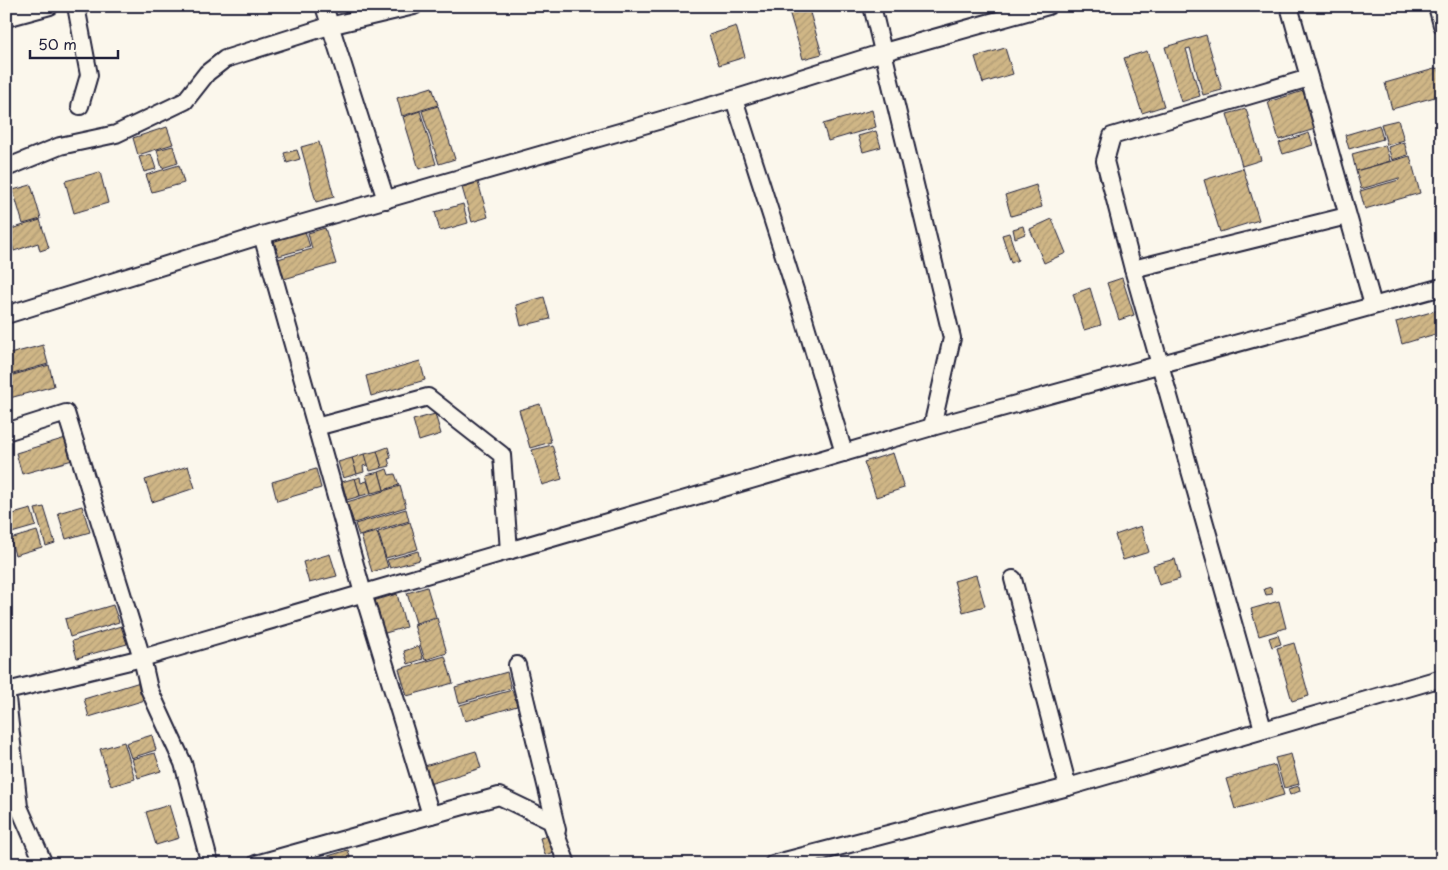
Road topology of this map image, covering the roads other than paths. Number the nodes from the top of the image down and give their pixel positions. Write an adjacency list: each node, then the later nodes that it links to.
1 (50, 6): 9 (street)
2 (76, 6): 15 (street)
3 (324, 6): 11 (street)
4 (414, 6): 11 (street)
5 (872, 6): 12 (street)
6 (1048, 6): 12 (street)
7 (1289, 6): 13 (street)
8 (1437, 6): 10 (street)
9 (6, 18)
10 (1442, 25)
11 (329, 26): 16 (street); 17 (street)
12 (884, 52): 14 (street); 26 (street)
13 (1309, 78): 18 (street); 20 (street)
14 (734, 99): 17 (street); 28 (street)
15 (80, 106)
16 (6, 168)
17 (386, 200): 19 (street)
18 (1347, 216): 20 (street); 22 (street)
19 (262, 235): 23 (street); 25 (street)
20 (1133, 269): 24 (street)
21 (1442, 287): 22 (street)
22 (1374, 305): 24 (street)
23 (6, 315)
24 (1160, 364): 26 (street); 36 (street)
25 (316, 427): 29 (street); 31 (street)
26 (932, 427): 28 (street)
27 (6, 432): 32 (street)
28 (844, 453): 29 (street)
29 (508, 551): 31 (street)
30 (1013, 579): 37 (street)
31 (363, 593): 32 (street); 38 (street)
32 (142, 658): 35 (street); 41 (street)
33 (516, 665): 39 (street)
34 (1442, 678): 36 (street)
35 (7, 690): 40 (street)
36 (1263, 729): 37 (street)
37 (1068, 787): 43 (street)
38 (430, 815): 39 (street); 42 (street)
39 (564, 856)
40 (44, 864)
41 (210, 864)
42 (256, 864)
43 (773, 864)

